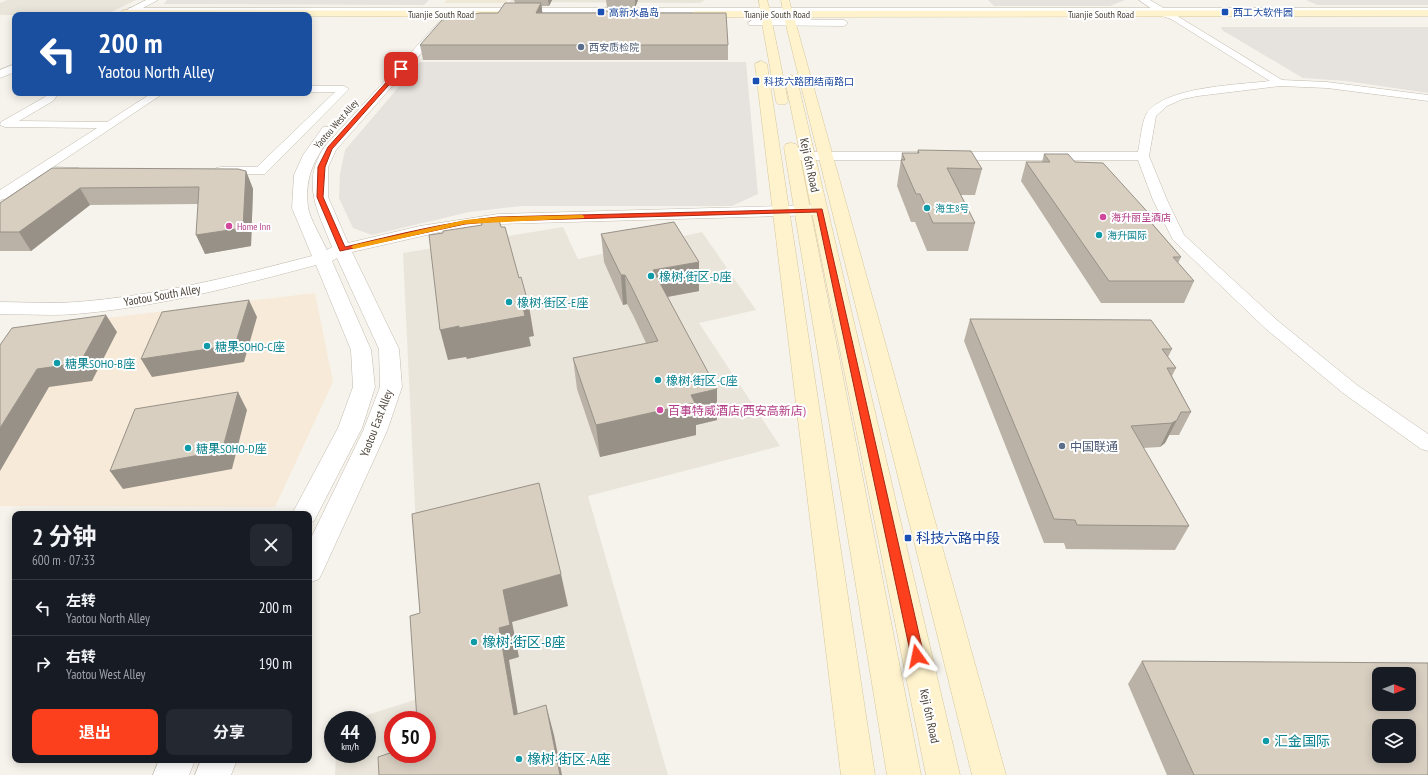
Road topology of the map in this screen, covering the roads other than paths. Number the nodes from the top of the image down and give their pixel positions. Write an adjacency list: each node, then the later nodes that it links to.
1 (153, 0): 4 (street)
2 (1144, 0): 8 (street)
3 (1428, 10): 8 (street, Tuanjie South Road)
4 (129, 12)
5 (312, 13): 6 (street, Tuanjie South Road)
6 (771, 13): 8 (main road, Tuanjie South Road); 8 (street, Tuanjie South Road); 11 (main road, Tuanjie South Road); 15 (street, Tuanjie South Road); 24 (main road, Keji 6th Road); 30 (main road)
7 (312, 15): 11 (main road, Tuanjie South Road)
8 (1170, 15): 9 (main road, Tuanjie South Road); 12 (street, Tuanjie South Road); 16 (street)
9 (1428, 15)
10 (312, 17): 11 (main road, Tuanjie South Road)
11 (441, 17): 13 (street, Tuanjie South Road); 14 (street, Tuanjie South Road); 20 (street, Yaotou West Alley); 31 (street, Yaotou West Alley)
12 (1428, 19)
13 (312, 20)
14 (514, 21)
15 (689, 22)
16 (1280, 83): 21 (street); 25 (street)
17 (312, 89): 28 (street)
18 (51, 96): 23 (street)
19 (154, 96): 23 (street)
20 (360, 96)
21 (1428, 98)
22 (339, 118): 32 (street, Yaotou West Alley)
23 (108, 125): 26 (street)
24 (809, 156): 25 (street); 30 (main road, Keji 6th Road); 44 (main road)
25 (1143, 156): 34 (street)
26 (37, 171): 27 (street); 29 (street)
27 (85, 171)
28 (212, 171)
29 (0, 196)
30 (801, 211): 31 (street, Yaotou South Alley); 41 (main road); 42 (main road, Keji 6th Road); 43 (main road, Keji 6th Road)
31 (342, 250): 32 (street, Yaotou South Alley); 36 (street, Yaotou East Alley)
32 (321, 259): 33 (street, Yaotou South Alley); 35 (street, Yaotou East Alley)
33 (0, 308)
34 (1428, 444)
35 (307, 511)
36 (312, 565)
37 (176, 763): 39 (street)
38 (218, 763): 40 (street)
39 (170, 775)
40 (212, 775)
41 (858, 775)
42 (904, 775)
43 (943, 775)
44 (989, 775)

